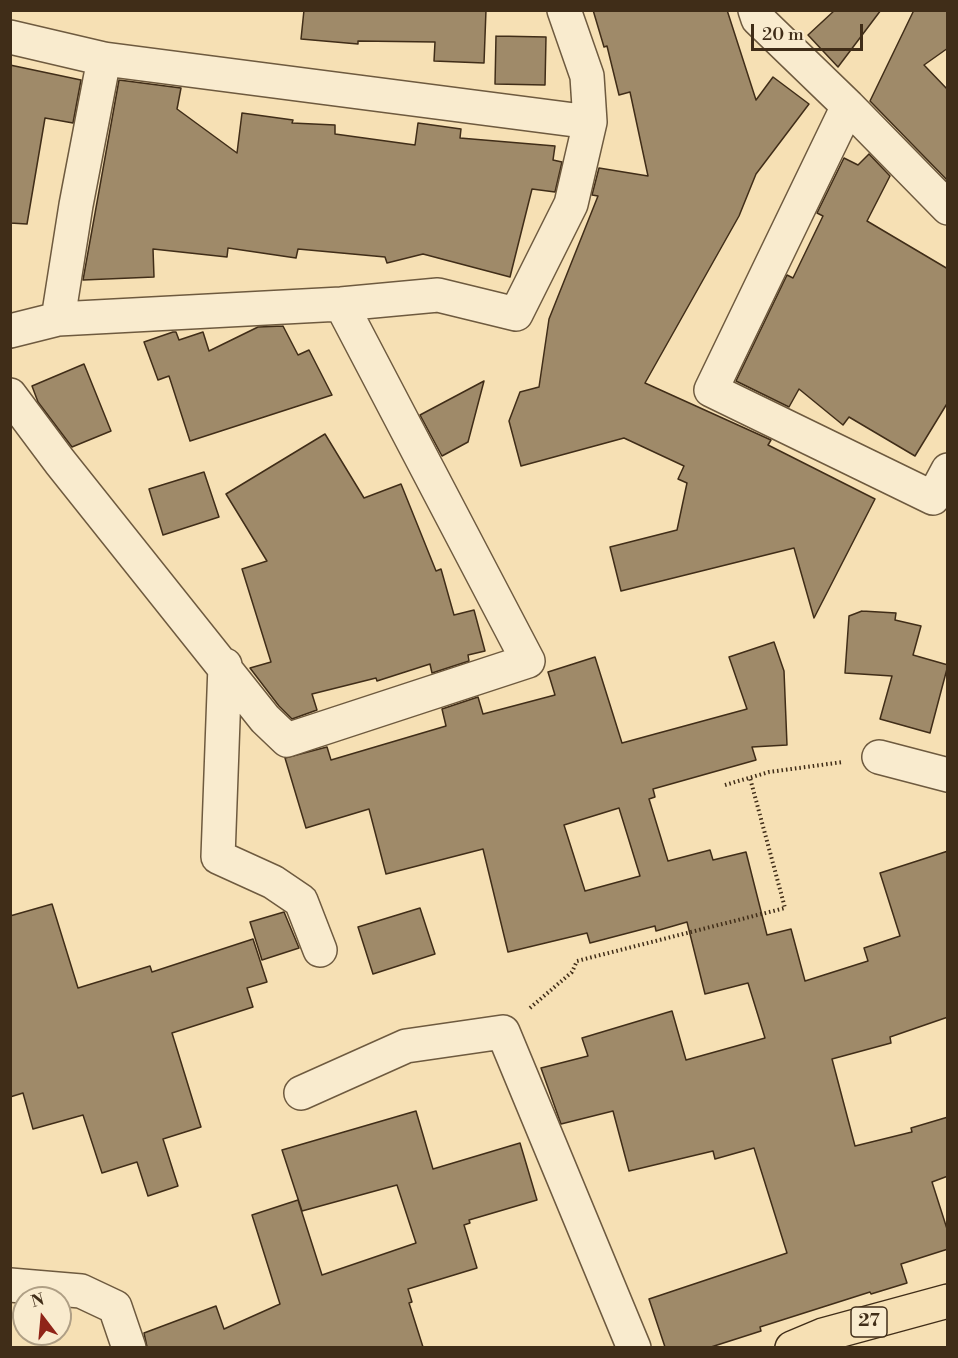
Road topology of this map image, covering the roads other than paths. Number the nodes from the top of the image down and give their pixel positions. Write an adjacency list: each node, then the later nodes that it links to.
1 (564, 10): 6 (street)
2 (755, 10): 5 (street)
3 (10, 37): 4 (street)
4 (104, 59): 6 (street); 9 (street)
5 (848, 106): 7 (street); 12 (street)
6 (590, 122): 8 (street)
7 (948, 208)
8 (341, 304): 9 (street); 13 (street)
9 (58, 319): 10 (street)
10 (10, 331)
11 (10, 395): 13 (street)
12 (948, 470)
13 (225, 665): 16 (street)
14 (879, 757): 15 (street)
15 (948, 775)
16 (320, 950)
17 (301, 1094): 21 (street)
18 (10, 1285): 20 (street)
19 (948, 1301): 22 (main road, 27)
20 (129, 1347)
21 (634, 1347)
22 (792, 1347)

